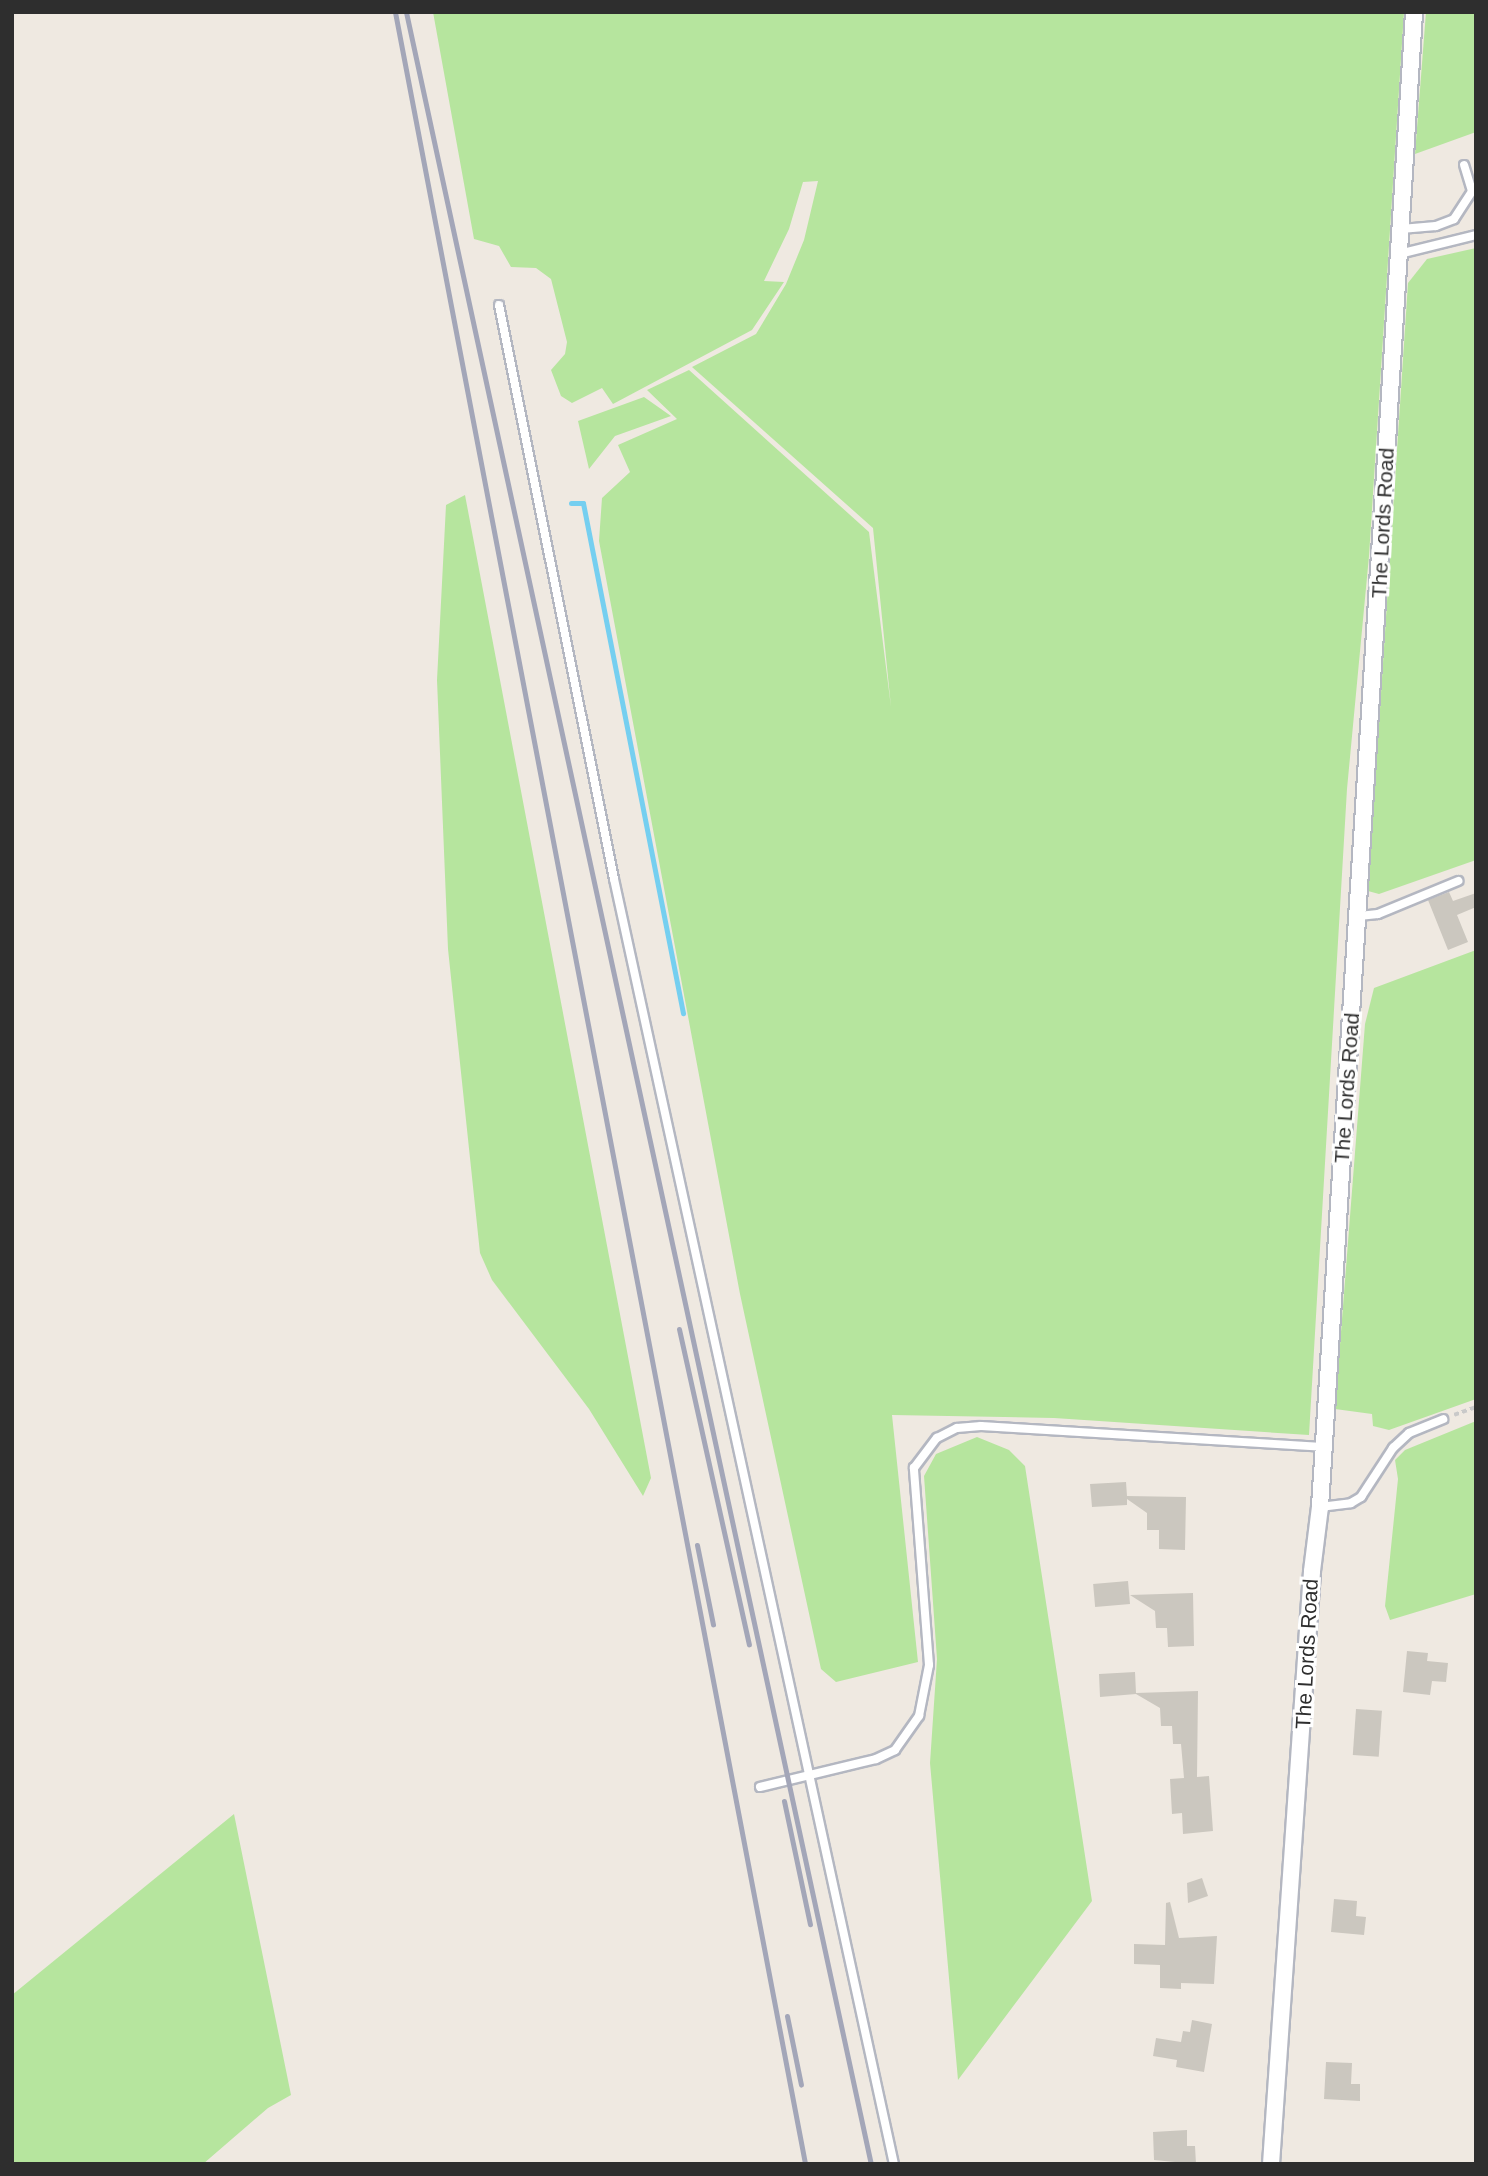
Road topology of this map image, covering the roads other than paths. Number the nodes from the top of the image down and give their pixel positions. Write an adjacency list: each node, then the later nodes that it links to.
1 (1414, 12): 3 (street, The Lords Road)
2 (1465, 165): 3 (lane)
3 (1401, 229): 5 (street, The Lords Road)
4 (1476, 235): 5 (lane)
5 (1399, 254): 8 (street, The Lords Road)
6 (499, 305): 12 (lane)
7 (1458, 881): 8 (lane)
8 (1359, 916): 10 (street, The Lords Road)
9 (1443, 1419): 11 (lane)
10 (1322, 1447): 11 (street, The Lords Road); 12 (lane)
11 (1320, 1507): 15 (street, The Lords Road)
12 (807, 1777): 13 (lane); 14 (lane)
13 (760, 1787)
14 (894, 2164)
15 (1271, 2164)

